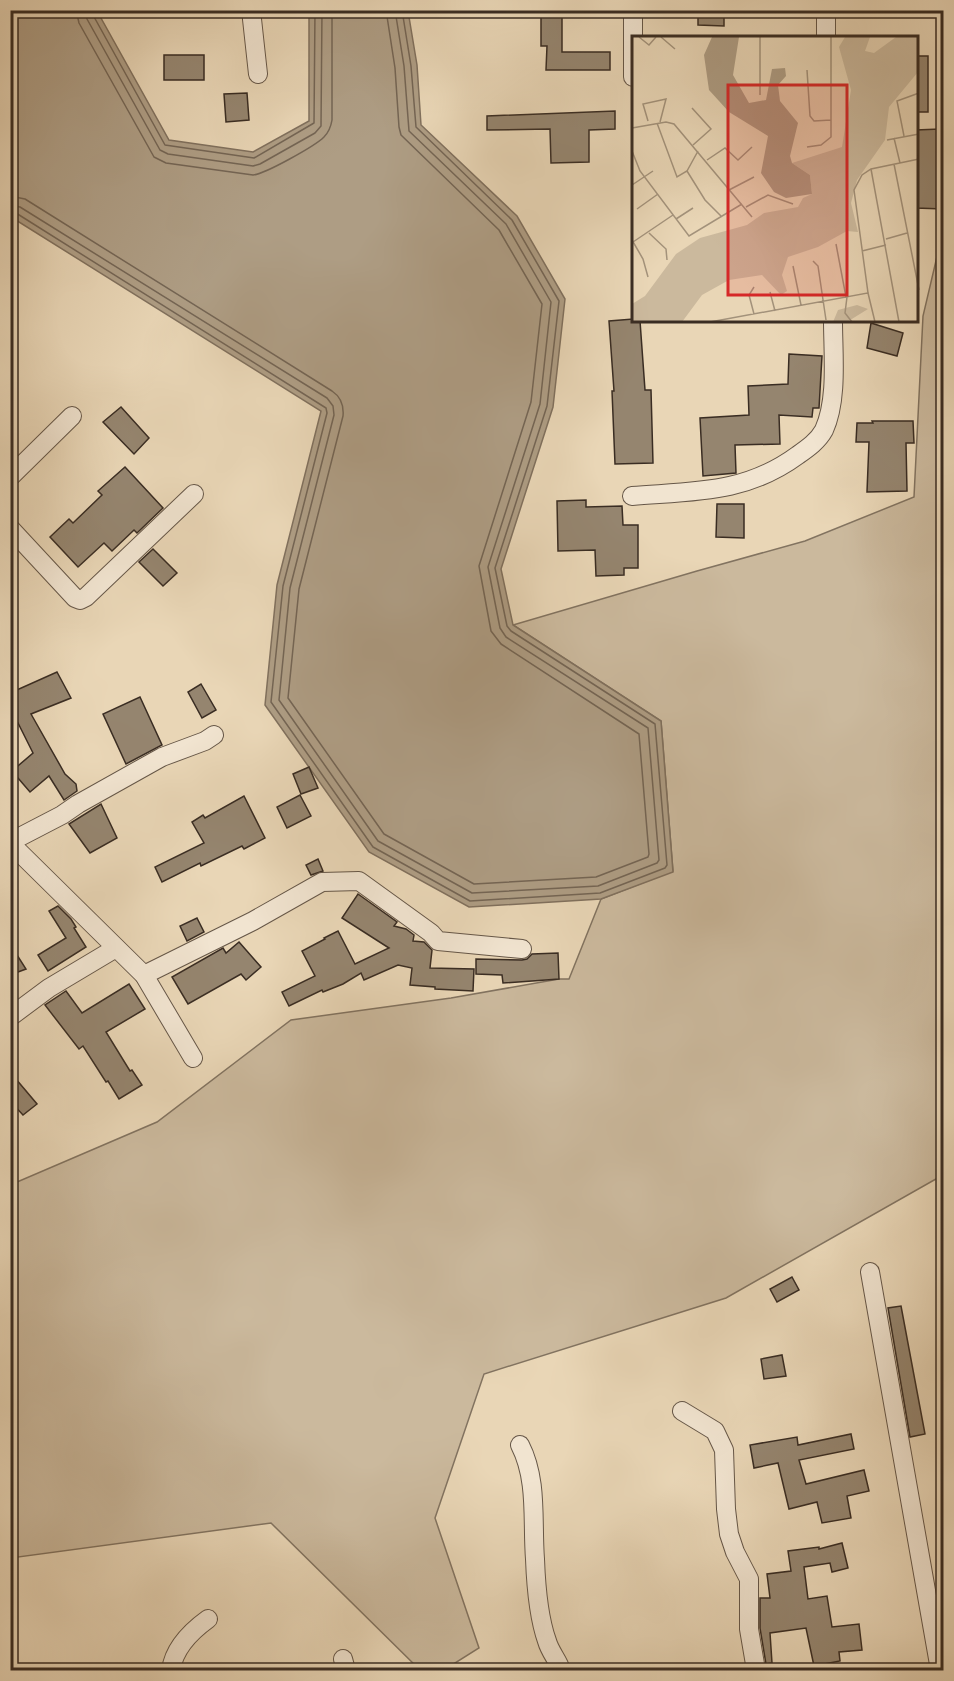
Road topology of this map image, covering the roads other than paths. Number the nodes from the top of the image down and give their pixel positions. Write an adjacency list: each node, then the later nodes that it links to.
1 (251, 10): 6 (street)
2 (633, 10): 4 (street)
3 (826, 10): 5 (street)
4 (633, 36)
5 (826, 36)
6 (258, 74)
7 (832, 322): 11 (street)
8 (72, 416): 9 (street)
9 (10, 477)
10 (194, 494): 12 (street)
11 (632, 496)
12 (10, 528)
13 (214, 735): 14 (street)
14 (10, 843): 15 (street)
15 (116, 948): 17 (street); 18 (street)
16 (522, 949): 17 (street)
17 (144, 975): 19 (street)
18 (10, 1017)
19 (193, 1058)
20 (870, 1272): 27 (street)
21 (682, 1411): 26 (street)
22 (520, 1445): 25 (street)
23 (208, 1619): 24 (street)
24 (171, 1671)
25 (561, 1671)
26 (756, 1671)
27 (940, 1671)

